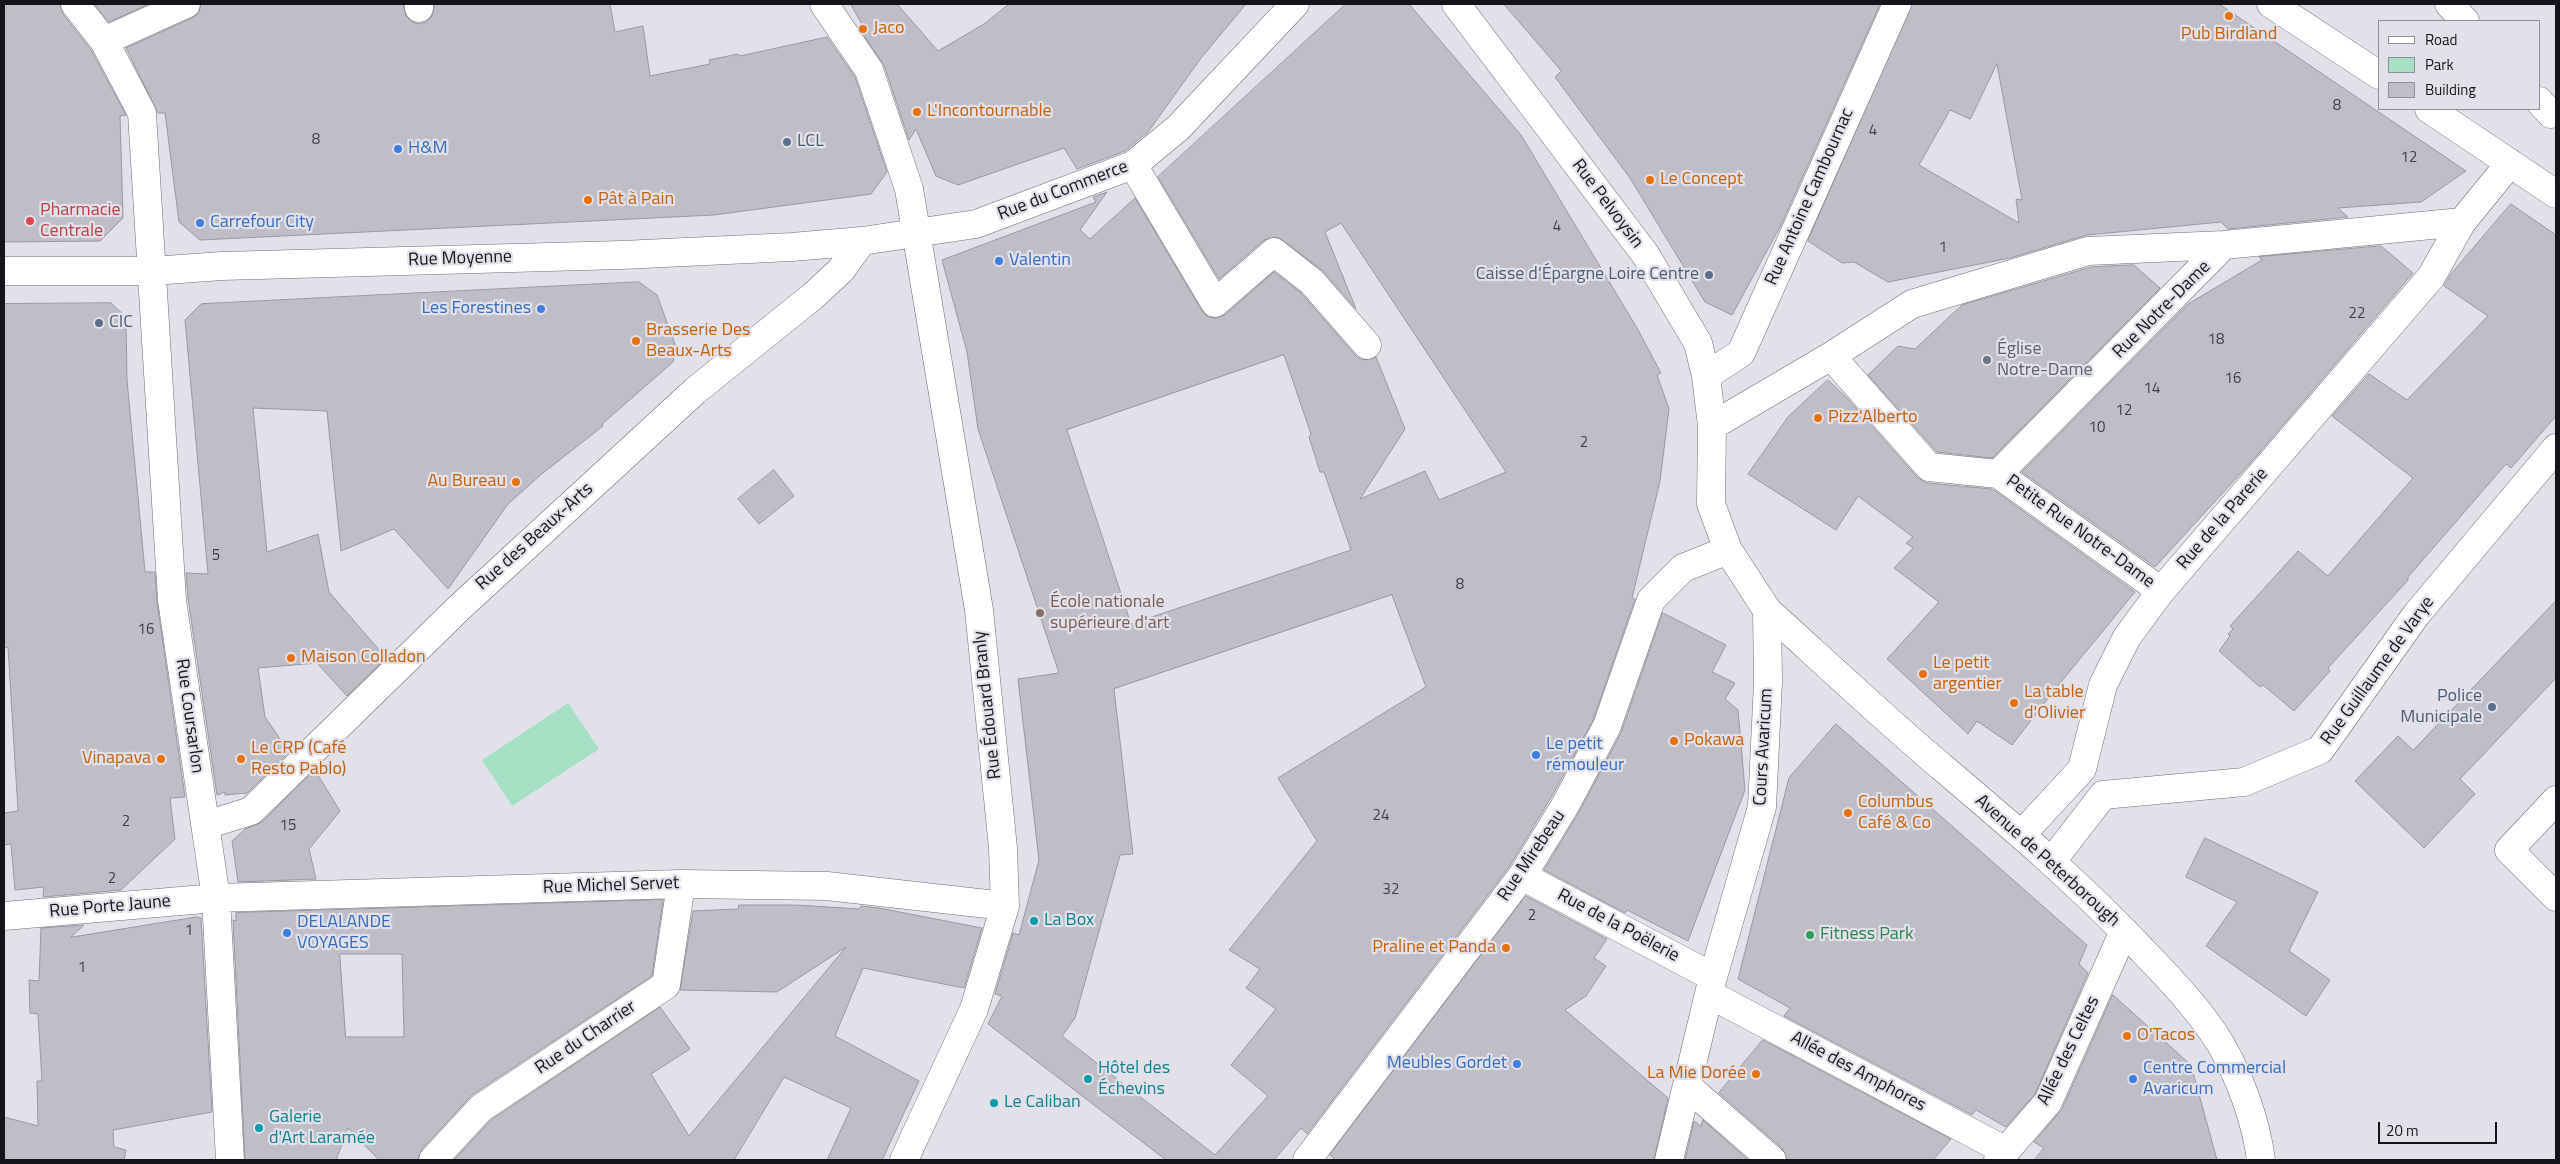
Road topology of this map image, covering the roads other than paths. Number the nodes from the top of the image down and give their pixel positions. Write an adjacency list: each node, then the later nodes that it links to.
1 (75, 4): 10 (street, Rue Coursarlon)
2 (186, 4): 10 (street)
3 (824, 4): 17 (street, Rue Édouard Branly)
4 (1295, 4): 14 (street, Rue du Commerce)
5 (1456, 4): 24 (street, Rue Pelvoysin)
6 (1897, 4): 24 (street, Rue Antoine Cambournac)
7 (2271, 4): 11 (street)
8 (2449, 4): 9 (street)
9 (2464, 20)
10 (104, 41): 20 (street, Rue Coursarlon)
11 (2378, 74)
12 (2431, 110): 13 (street)
13 (2510, 163): 15 (street); 16 (street)
14 (1133, 165): 17 (street, Rue du Commerce); 22 (street)
15 (2556, 194)
16 (2462, 222): 19 (street, Rue Notre-Dame); 29 (street, Rue de la Parerie)
17 (916, 234): 18 (street, Rue Moyenne); 39 (street, Rue Édouard Branly)
18 (862, 242): 20 (street, Rue Moyenne); 32 (street, Rue des Beaux-Arts)
19 (2224, 246): 23 (street, Rue Notre-Dame); 27 (street, Rue Notre-Dame)
20 (152, 271): 21 (street, Rue Moyenne); 32 (street, Rue Coursarlon)
21 (4, 272)
22 (1367, 345)
23 (1831, 356): 25 (street, Rue Notre-Dame); 27 (street)
24 (1706, 376): 25 (street, Rue Pelvoysin)
25 (1712, 426): 28 (street)
26 (2556, 448): 34 (street, Rue Guillaume de Varye)
27 (1998, 474): 29 (street, Petite Rue Notre-Dame)
28 (1728, 550): 30 (street); 35 (street, Rue Mirebeau)
29 (2161, 591): 33 (street, Rue de la Parerie)
30 (1767, 610): 33 (street, Avenue de Peterborough); 42 (street, Cours Avaricum)
31 (2556, 800): 37 (street)
32 (206, 825): 38 (street, Rue Coursarlon)
33 (2021, 835): 34 (street, Avenue de Peterborough)
34 (2052, 862): 41 (street, Avenue de Peterborough)
35 (1522, 876): 42 (street, Rue de la Poëlerie); 48 (street, Rue Mirebeau)
36 (681, 884): 38 (street, Rue Michel Servet); 39 (street, Rue Michel Servet); 46 (street, Rue du Charrier)
37 (2556, 897)
38 (216, 898): 40 (street, Rue Porte Jaune); 45 (street, Rue Coursarlon)
39 (1005, 906): 47 (street, Rue Édouard Branly)
40 (4, 916)
41 (2124, 931): 44 (street, Allée des Celtes); 51 (street, Avenue de Peterborough)
42 (1711, 986): 43 (street, Cours Avaricum); 44 (street, Allée des Amphores)
43 (1687, 1086): 49 (street, Cours Avaricum); 50 (street)
44 (2002, 1156)
45 (230, 1160)
46 (433, 1160)
47 (904, 1160)
48 (1308, 1160)
49 (1669, 1160)
50 (1772, 1160)
51 (2261, 1160)

